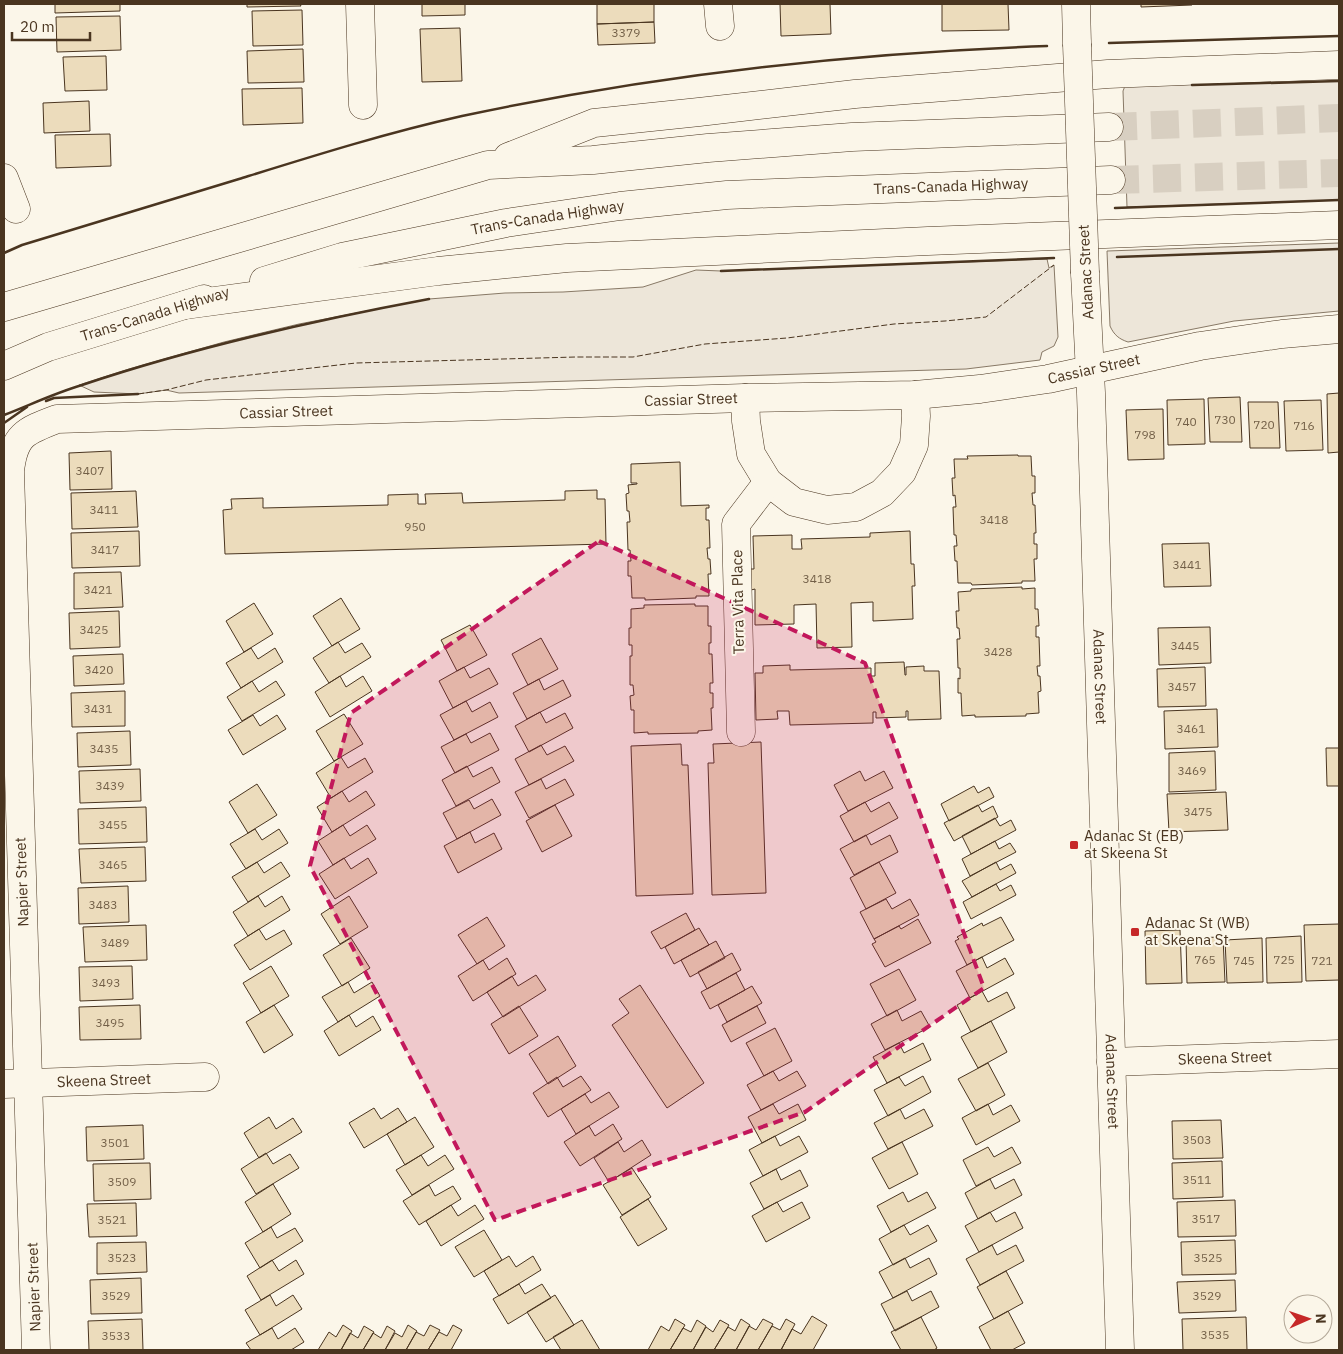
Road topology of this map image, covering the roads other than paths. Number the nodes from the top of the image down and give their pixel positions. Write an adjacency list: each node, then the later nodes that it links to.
1 (360, 4): 4 (main road)
2 (1076, 4): 15 (main road, Adanac Street, bridge)
3 (1339, 65): 6 (main road)
4 (363, 105)
5 (1109, 127): 6 (main road)
6 (488, 165): 12 (main road)
7 (4, 178): 9 (main road)
8 (1111, 180): 11 (main road, Trans-Canada Highway)
9 (16, 209)
10 (1339, 225): 11 (main road)
11 (186, 305): 14 (main road, Trans-Canada Highway)
12 (4, 307)
13 (1339, 329): 15 (main road, Cassiar Street)
14 (4, 366)
15 (1090, 369): 16 (main road, Cassiar Street); 22 (main road, Adanac Street)
16 (915, 395): 17 (main road, Cassiar Street); 19 (main road)
17 (745, 398): 18 (main road, Cassiar Street); 19 (main road)
18 (38, 426): 24 (main road, Napier Street)
19 (768, 482): 20 (main road, Terra Vita Place)
20 (741, 732)
21 (1339, 1054): 22 (main road, Skeena Street)
22 (1111, 1062): 26 (main road, Adanac Street)
23 (205, 1077): 24 (main road, Skeena Street)
24 (16, 1084): 25 (main road, Napier Street)
25 (36, 1350)
26 (1120, 1350)

